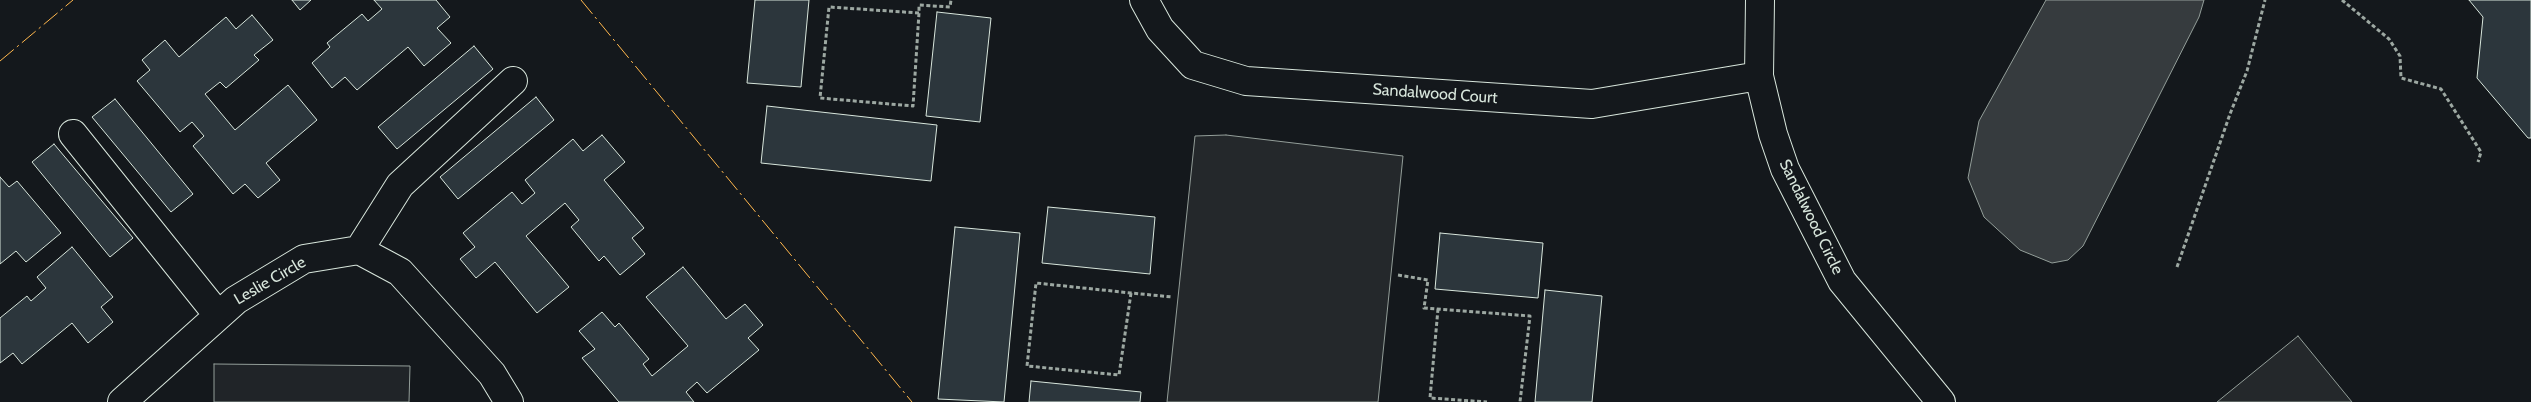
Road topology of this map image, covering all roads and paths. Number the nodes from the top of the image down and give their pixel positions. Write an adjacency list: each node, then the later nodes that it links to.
1 (951, 0): 6 (path)
2 (1144, 0): 7 (street, Sandalwood Court)
3 (1760, 0): 7 (street, Sandalwood Circle)
4 (2265, 0): 12 (path)
5 (2342, 0): 10 (path)
6 (919, 13): 6 (path)
7 (1759, 76): 22 (street, Sandalwood Circle)
8 (513, 81): 11 (street)
9 (73, 134): 17 (street)
10 (2478, 162)
11 (359, 250): 17 (street, Leslie Circle); 19 (street)
12 (2177, 267)
13 (1398, 275): 16 (path)
14 (1131, 293): 14 (path); 15 (path)
15 (1172, 297)
16 (1438, 309): 20 (path); 21 (path)
17 (218, 315): 18 (street, Leslie Circle)
18 (122, 402)
19 (509, 402)
20 (1487, 402)
21 (1520, 402)
22 (1941, 402)

